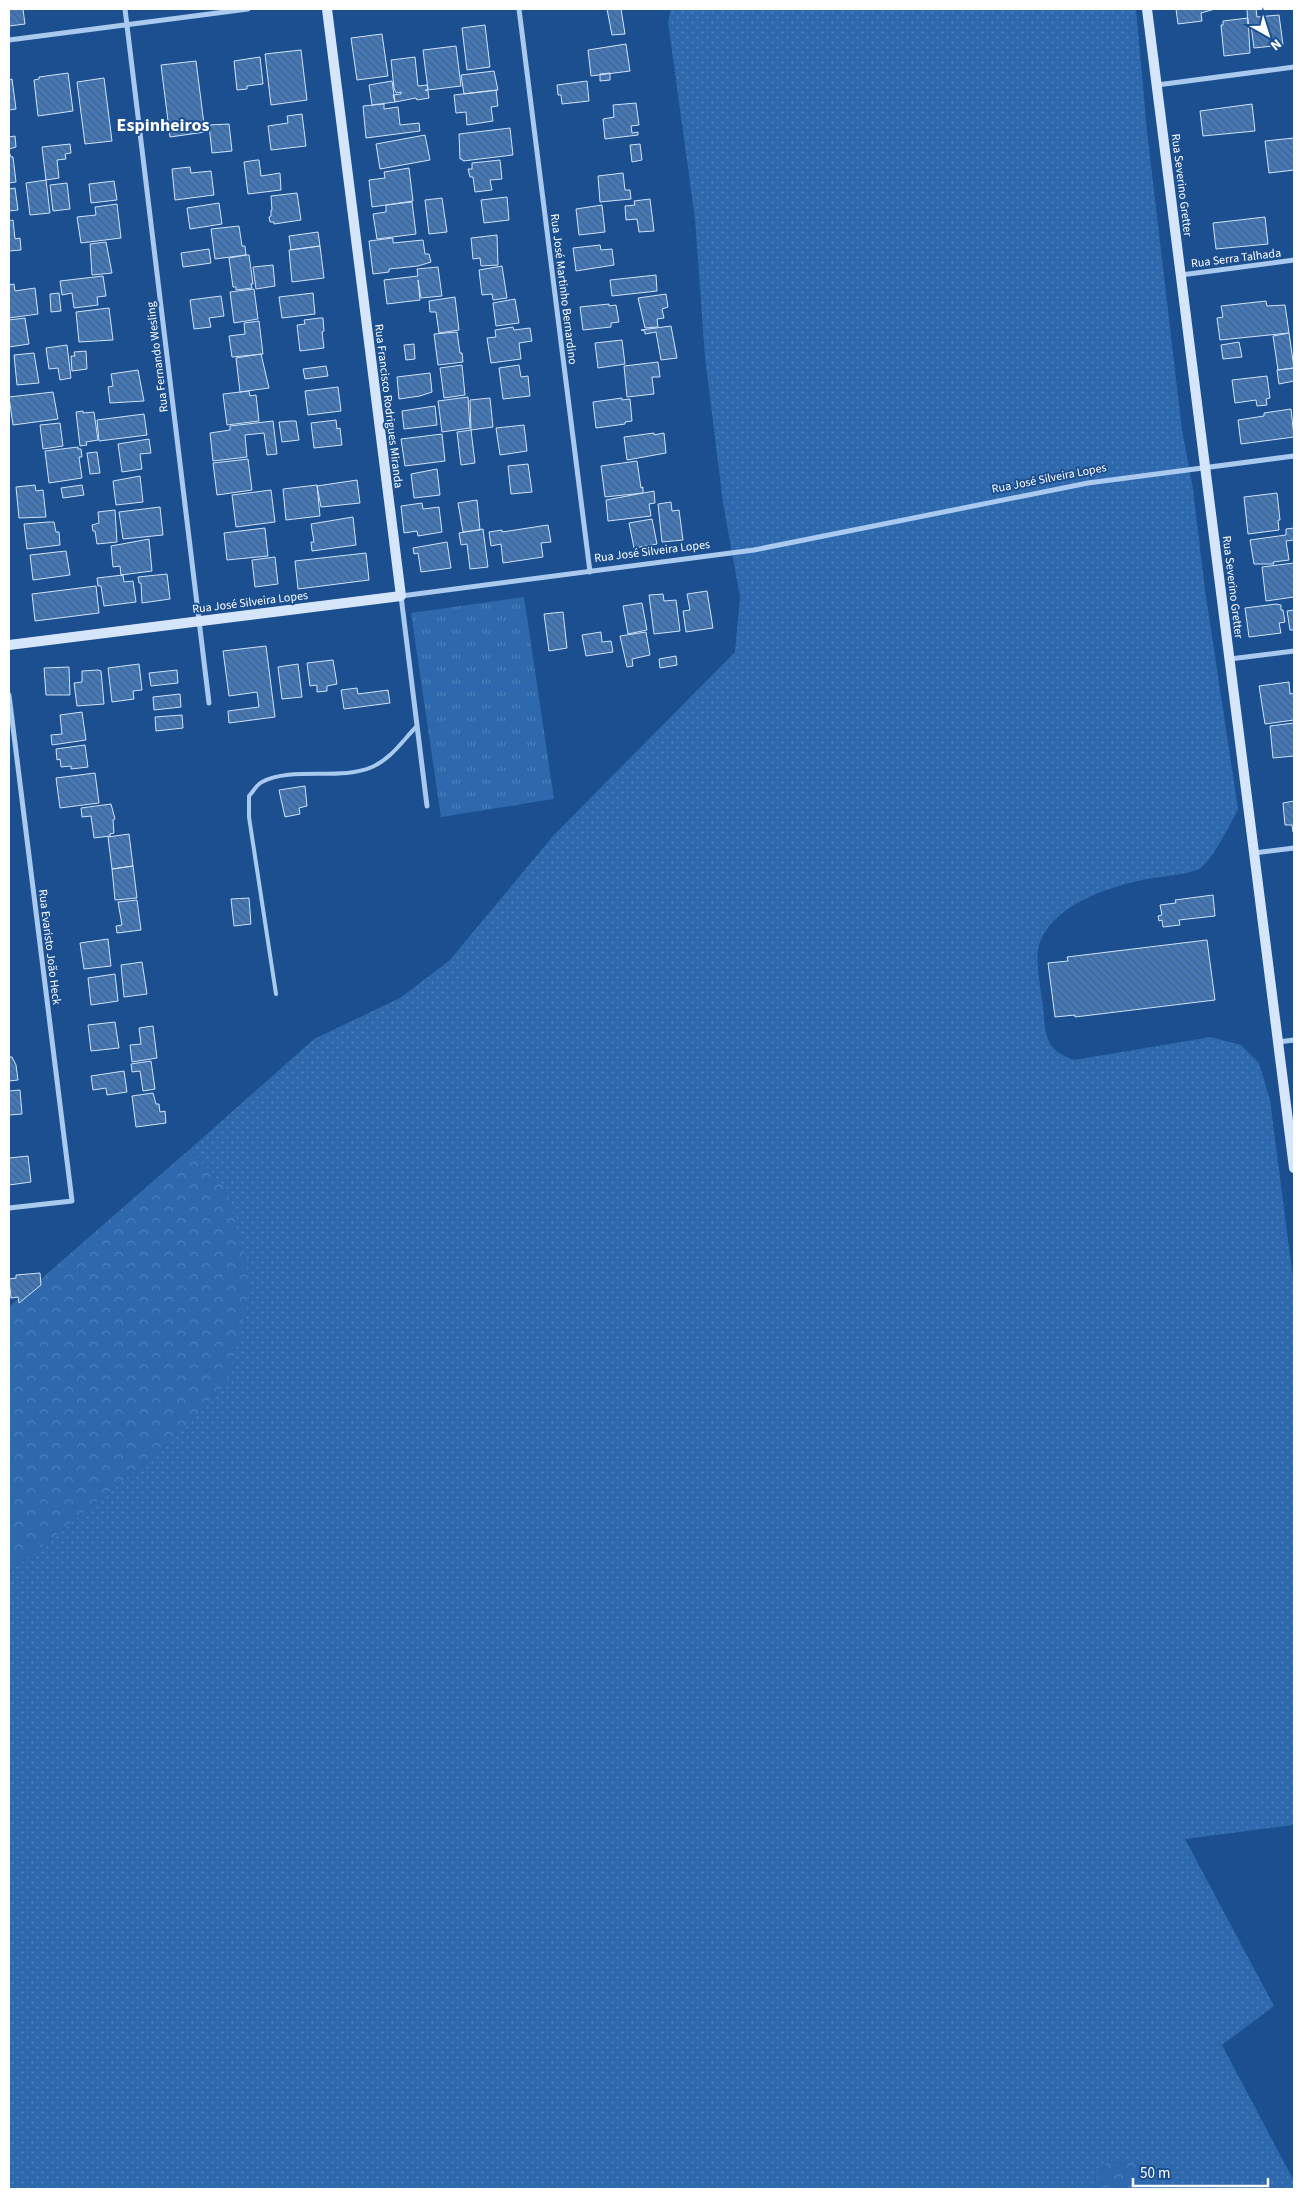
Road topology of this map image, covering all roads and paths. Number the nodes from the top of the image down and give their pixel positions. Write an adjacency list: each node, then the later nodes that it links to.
1 (125, 9): 6 (street, Rua Fernando Wesling)
2 (248, 9): 6 (street)
3 (327, 9): 15 (street, Rua Francisco Rodrigues Miranda)
4 (519, 9): 14 (street, Rua José Martinho Bernardino)
5 (1147, 9): 9 (street, Rua Severino Gretter)
6 (127, 24): 7 (street); 16 (street, Rua Fernando Wesling)
7 (9, 40)
8 (1294, 67): 9 (street)
9 (1157, 85): 11 (street, Rua Severino Gretter)
10 (1294, 260): 11 (street, Rua Serra Talhada)
11 (1181, 274): 13 (street, Rua Severino Gretter)
12 (1294, 456): 13 (street, Rua José Silveira Lopes)
13 (1205, 467): 14 (street, Rua José Silveira Lopes); 19 (street, Rua Severino Gretter)
14 (590, 572): 15 (street, Rua José Silveira Lopes)
15 (401, 596): 16 (street, Rua José Silveira Lopes); 22 (street, Rua Francisco Rodrigues Miranda)
16 (199, 621): 17 (street, Rua José Silveira Lopes); 21 (street, Rua Fernando Wesling)
17 (9, 645)
18 (1294, 651): 19 (street)
19 (1230, 659): 25 (street, Rua Severino Gretter)
20 (9, 695): 30 (street, Rua Evaristo João Heck)
21 (209, 703)
22 (417, 726): 23 (street, Rua Francisco Rodrigues Miranda); 26 (lane)
23 (427, 806)
24 (1294, 848): 25 (street)
25 (1254, 852): 28 (street, Rua Severino Gretter)
26 (276, 994)
27 (1294, 1040): 28 (street)
28 (1278, 1042): 29 (street, Rua Severino Gretter)
29 (1294, 1168)
30 (9, 1208)

